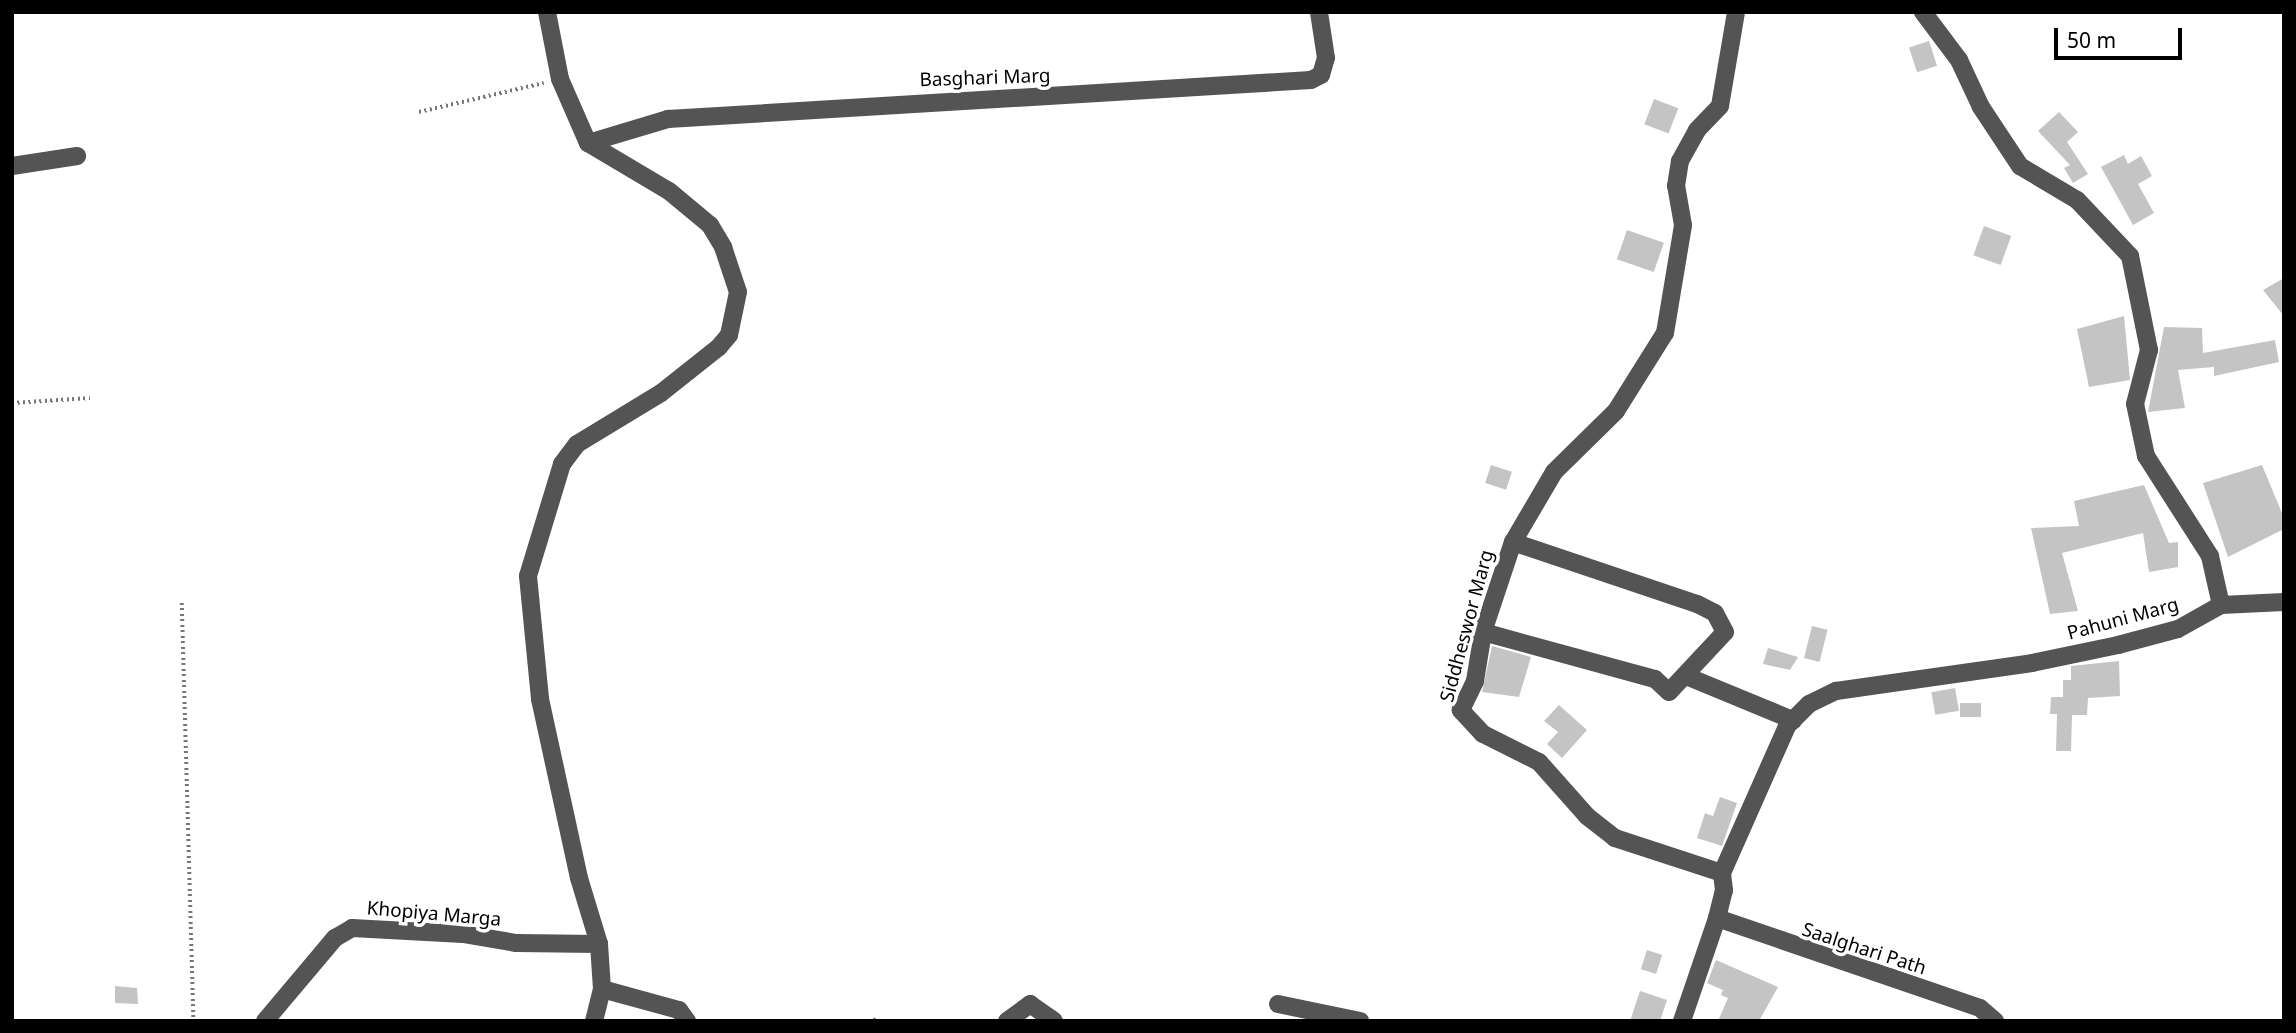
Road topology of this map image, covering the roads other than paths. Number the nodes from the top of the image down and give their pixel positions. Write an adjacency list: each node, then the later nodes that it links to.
1 (547, 12): 5 (street)
2 (1319, 12): 5 (street, Basghari Marg)
3 (1736, 12): 8 (street, Siddheswor Marg)
4 (1923, 12): 10 (street)
5 (588, 143): 16 (street)
6 (77, 156): 7 (street)
7 (12, 166)
8 (1513, 542): 11 (street, Siddheswor Marg); 12 (street)
9 (2284, 602): 10 (street)
10 (2221, 606): 13 (street, Pahuni Marg)
11 (1483, 632): 12 (street); 14 (street, Siddheswor Marg)
12 (1686, 676): 13 (street)
13 (1793, 720): 14 (street, Pahuni Marg)
14 (1722, 873): 15 (street, Pahuni Marg)
15 (1717, 918): 25 (street, Pahuni Marg); 26 (street, Saalghari Path)
16 (600, 944): 17 (street); 19 (street, Khopiya Marga)
17 (602, 989): 20 (street); 21 (street)
18 (1278, 1004): 24 (street)
19 (265, 1021)
20 (594, 1021)
21 (687, 1021)
22 (1007, 1021): 23 (street)
23 (1054, 1021)
24 (1360, 1021)
25 (1682, 1021)
26 (1995, 1021)

